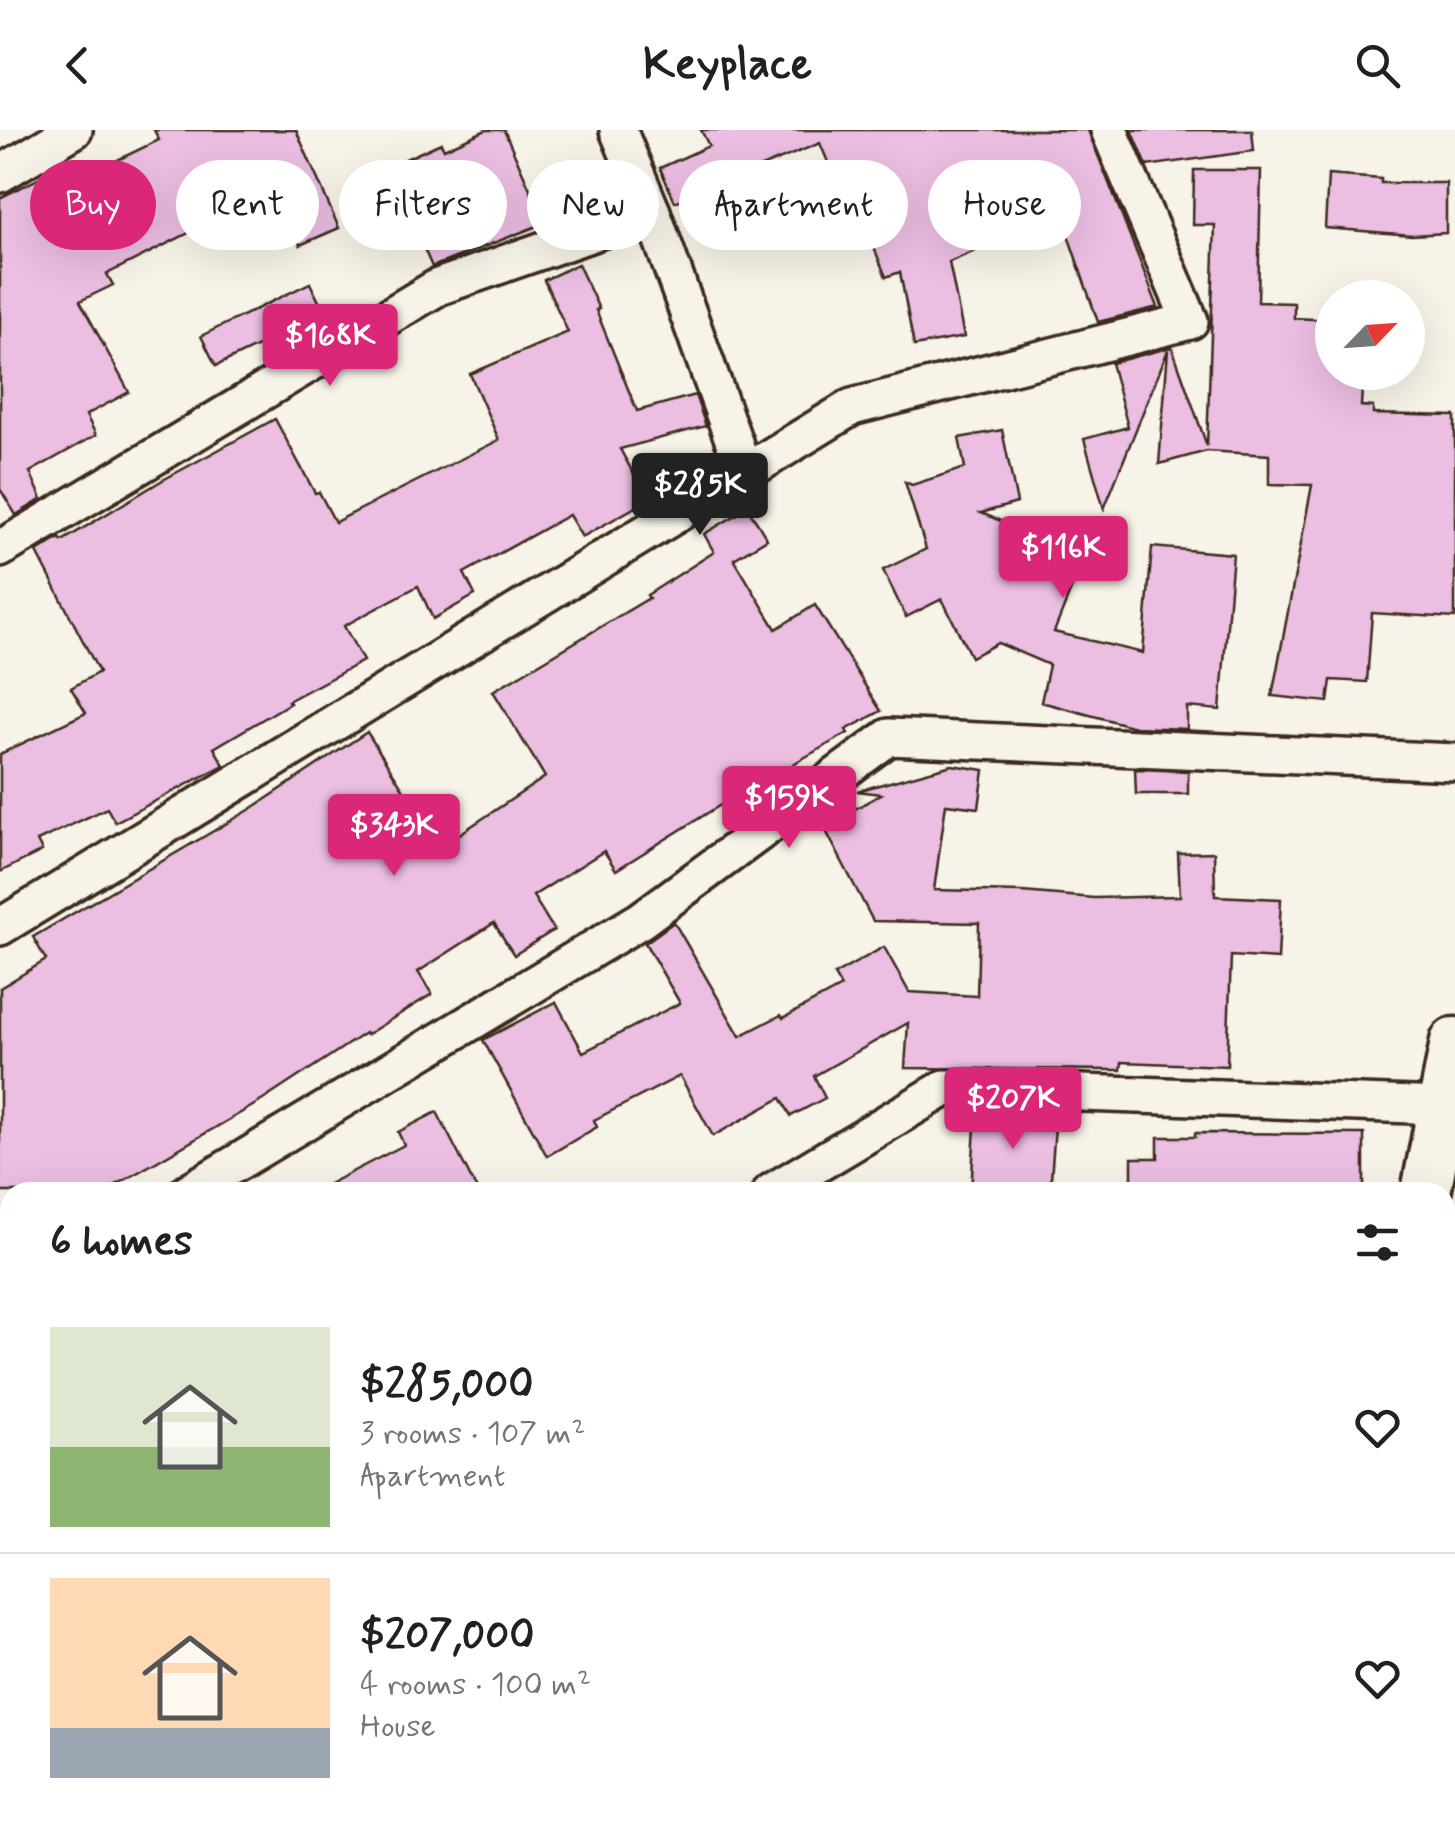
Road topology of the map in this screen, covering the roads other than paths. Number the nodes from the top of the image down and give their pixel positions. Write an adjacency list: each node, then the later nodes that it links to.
1 (74, 130): 5 (street)
2 (618, 130): 4 (street)
3 (1110, 130): 8 (street)
4 (630, 160)
5 (0, 174)
6 (659, 232): 8 (street)
7 (544, 250): 9 (street)
8 (744, 472): 11 (street)
9 (0, 549)
10 (1455, 762): 14 (street)
11 (0, 926)
12 (1455, 1042): 13 (street)
13 (1442, 1106): 15 (street); 16 (street)
14 (205, 1182)
15 (788, 1182)
16 (1428, 1182)

